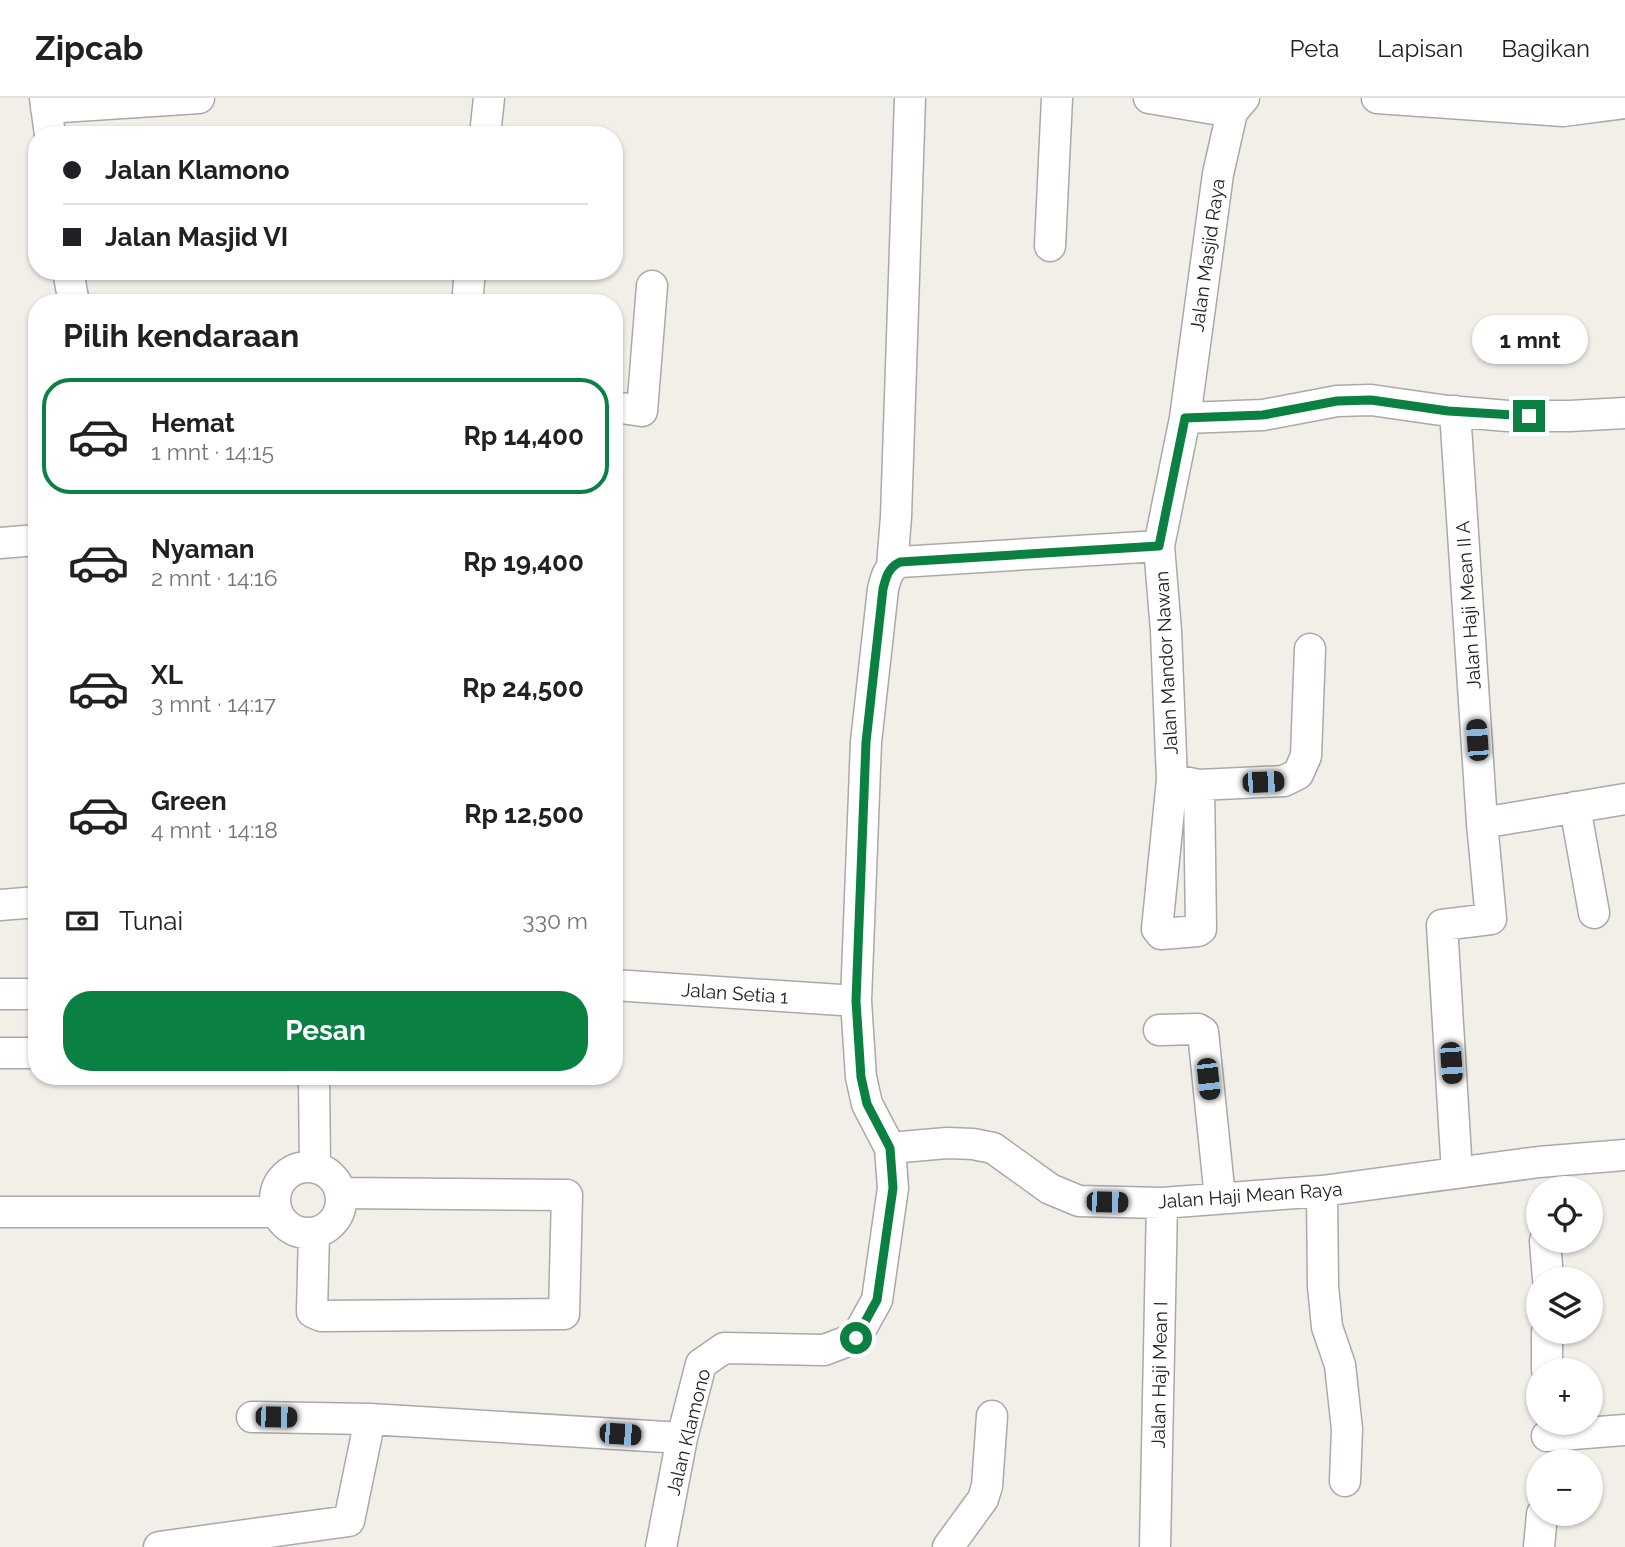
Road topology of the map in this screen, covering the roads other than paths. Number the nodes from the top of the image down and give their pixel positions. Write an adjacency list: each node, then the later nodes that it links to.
1 (199, 98): 9 (street)
2 (489, 98): 10 (street)
3 (910, 98): 20 (street, Jalan Klamono)
4 (1056, 98): 11 (street)
5 (1149, 98): 8 (street)
6 (1377, 98): 7 (street)
7 (1625, 103)
8 (1238, 105): 16 (street, Jalan Masjid Raya)
9 (47, 114)
10 (486, 126)
11 (1050, 246)
12 (652, 286): 13 (street)
13 (623, 408)
14 (1455, 411): 15 (street); 16 (street); 24 (street, Jalan Haji Mean II A)
15 (1625, 412)
16 (1185, 418): 19 (street, Jalan Masjid Raya)
17 (28, 541): 18 (street)
18 (0, 543)
19 (1159, 546): 20 (street); 21 (street, Jalan Mandor Nawan)
20 (892, 566): 31 (street, Jalan Klamono)
21 (1310, 649)
22 (1625, 799): 23 (street)
23 (1575, 807): 24 (street); 27 (street)
24 (1482, 822): 39 (street, Jalan Haji Mean II A)
25 (28, 903): 26 (street)
26 (0, 905)
27 (1594, 913)
28 (623, 986): 31 (street, Jalan Setia 1)
29 (0, 994): 30 (street)
30 (28, 994)
31 (856, 1001): 36 (street, Jalan Klamono)
32 (1159, 1030): 43 (street)
33 (0, 1053): 34 (street)
34 (28, 1053)
35 (314, 1085): 38 (street)
36 (890, 1148): 44 (street, Jalan Haji Mean Raya); 52 (street, Jalan Klamono)
37 (1625, 1155): 40 (street, Jalan Haji Mean Raya)
38 (315, 1168): 42 (street); 46 (street)
39 (1457, 1174): 40 (street, Jalan Haji Mean Raya); 41 (street, Jalan Haji Mean Raya)
40 (1540, 1175)
41 (1322, 1191): 43 (street, Jalan Haji Mean Raya); 54 (street)
42 (340, 1193): 47 (street); 47 (street)
43 (1220, 1198): 44 (street, Jalan Haji Mean Raya)
44 (1162, 1203): 59 (street, Jalan Haji Mean I)
45 (0, 1212): 46 (street)
46 (276, 1212): 47 (street)
47 (314, 1233)
48 (992, 1416): 58 (street)
49 (252, 1417): 50 (street)
50 (370, 1419): 52 (street); 56 (street)
51 (1625, 1430): 53 (street)
52 (682, 1438): 57 (street, Jalan Klamono)
53 (1547, 1440)
54 (1345, 1481)
55 (1541, 1526): 60 (street)
56 (159, 1547)
57 (660, 1547)
58 (948, 1547)
59 (1155, 1547)
60 (1539, 1547)

